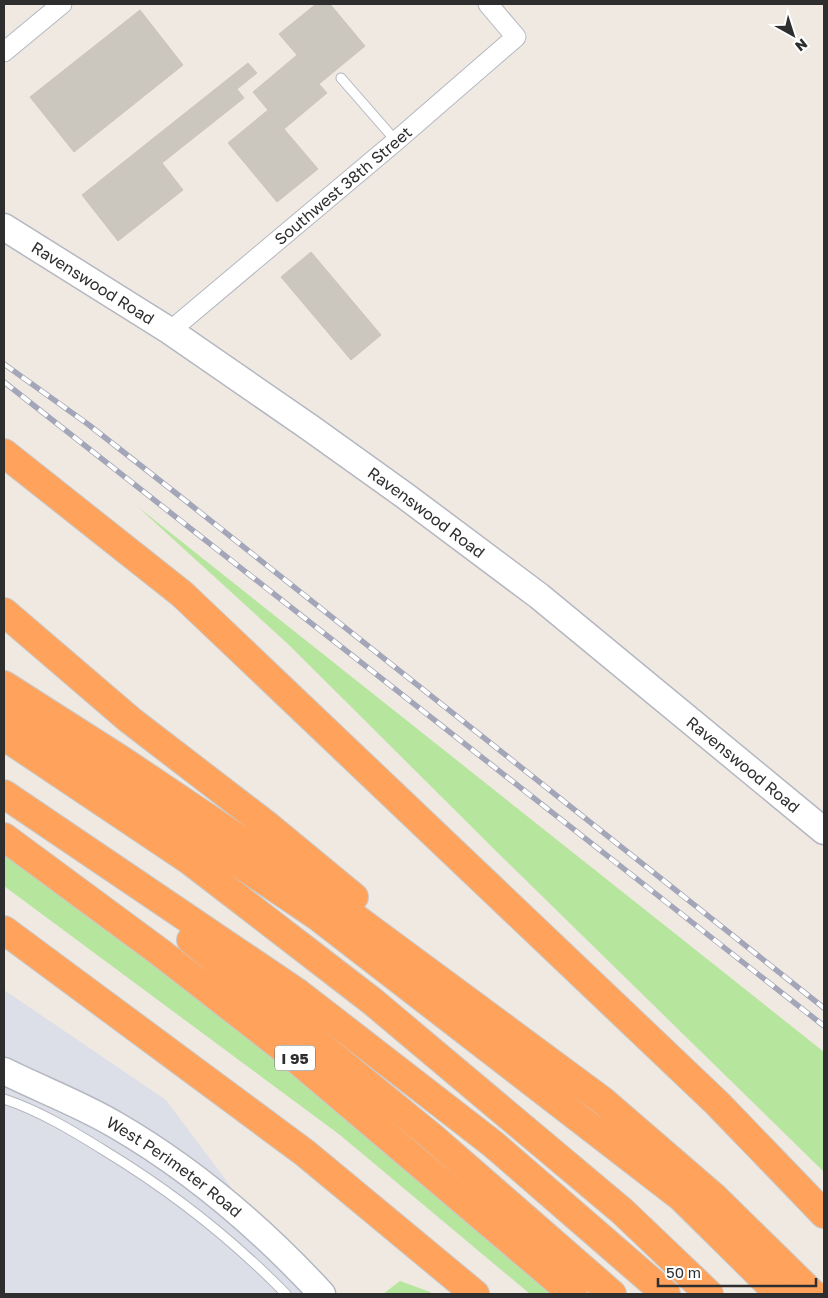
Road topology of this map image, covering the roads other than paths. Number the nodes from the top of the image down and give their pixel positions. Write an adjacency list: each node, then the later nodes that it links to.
1 (62, 4): 3 (street)
2 (488, 4): 5 (street, Southwest 38th Street)
3 (4, 52)
4 (341, 78): 5 (lane)
5 (396, 141): 7 (street, Southwest 38th Street)
6 (4, 227): 7 (street, Ravenswood Road)
7 (170, 331): 15 (street, Ravenswood Road)
8 (4, 453): 21 (highway)
9 (4, 612): 18 (highway)
10 (4, 685): 18 (highway)
11 (4, 708): 33 (highway)
12 (4, 736): 32 (highway)
13 (4, 794): 14 (highway)
14 (50, 825): 30 (highway); 31 (highway)
15 (824, 830)
16 (4, 837): 29 (highway, I 95)
17 (4, 930): 22 (highway)
18 (462, 996): 34 (highway)
19 (4, 1070): 26 (street, West Perimeter Road)
20 (4, 1099): 25 (lane)
21 (717, 1103): 23 (highway); 24 (highway)
22 (305, 1153): 27 (highway); 28 (highway)
23 (824, 1191)
24 (824, 1214)
25 (286, 1294)
26 (322, 1294)
27 (446, 1294)
28 (474, 1294)
29 (573, 1294)
30 (612, 1294)
31 (666, 1294)
32 (709, 1294)
33 (779, 1294)
34 (813, 1294)

